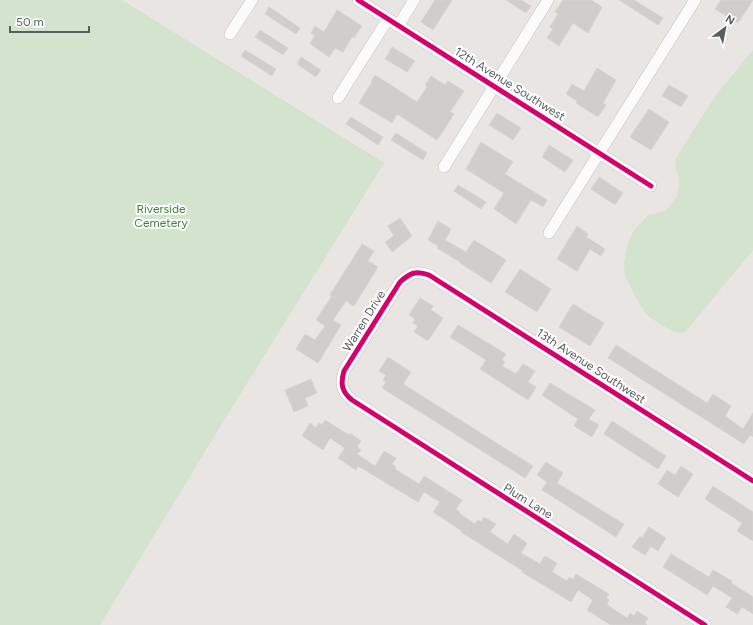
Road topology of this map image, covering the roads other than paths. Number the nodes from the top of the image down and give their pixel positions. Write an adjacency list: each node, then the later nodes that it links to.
1 (252, 0): 8 (street)
2 (358, 0): 6 (street, 12th Avenue Southwest)
3 (414, 0): 7 (street)
4 (548, 0): 9 (street)
5 (695, 0): 11 (street)
6 (388, 19): 7 (street, 12th Avenue Southwest); 10 (street)
7 (398, 26): 9 (street, 12th Avenue Southwest)
8 (230, 34)
9 (494, 86): 11 (street, 12th Avenue Southwest); 12 (street)
10 (338, 98)
11 (600, 153): 13 (street, 12th Avenue Southwest); 14 (street)
12 (444, 167)
13 (651, 186)
14 (549, 233)
15 (416, 272): 16 (street, Warren Drive); 17 (street, 13th Avenue Southwest)
16 (343, 390): 18 (street, Plum Lane)
17 (753, 482)
18 (705, 625)

